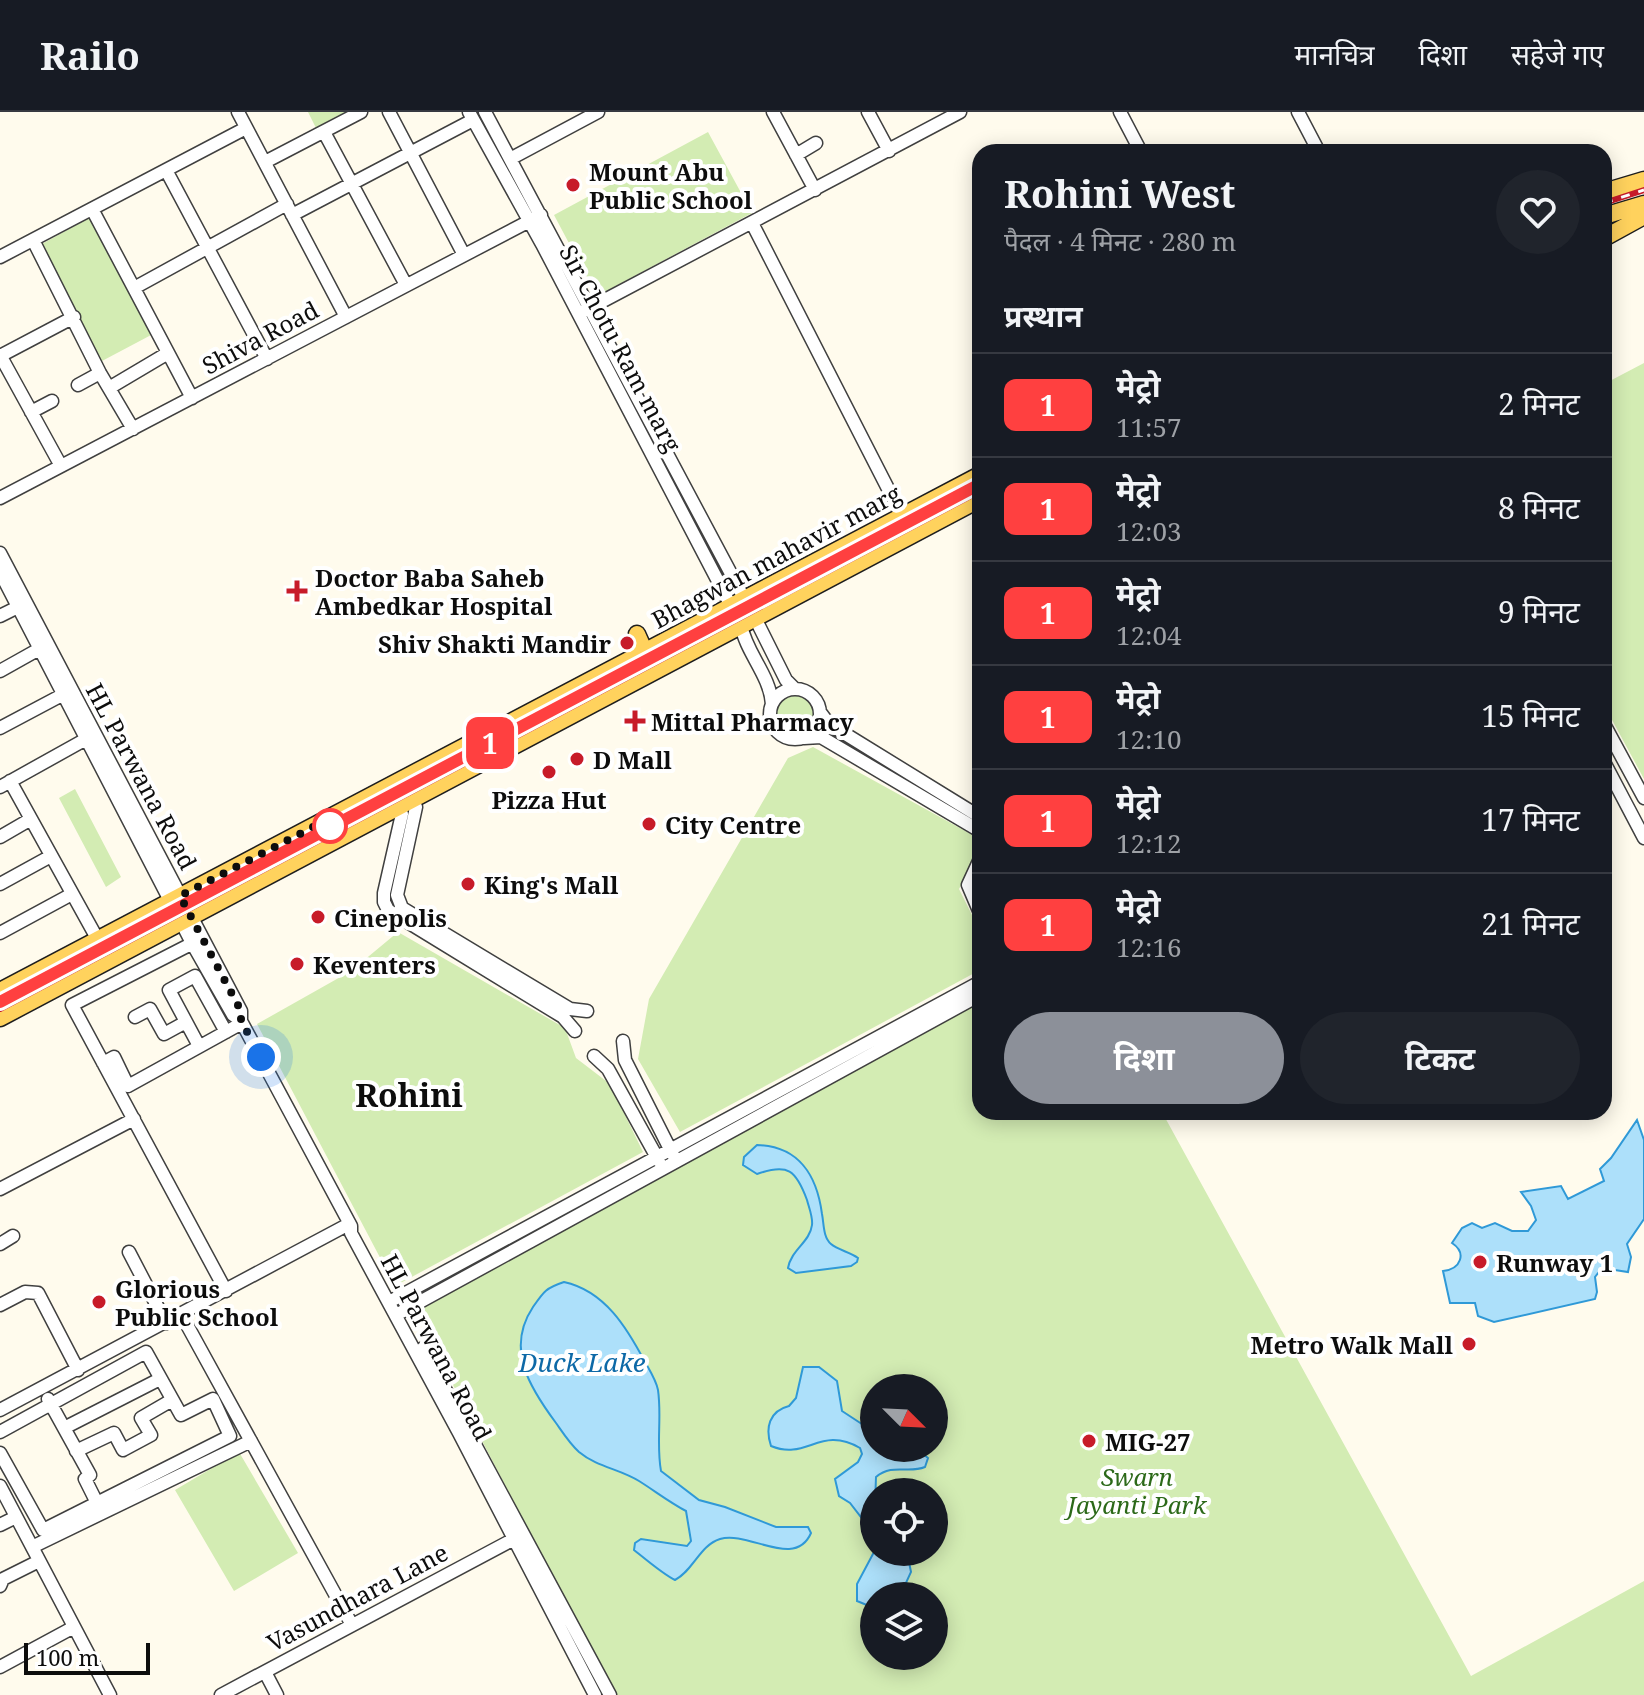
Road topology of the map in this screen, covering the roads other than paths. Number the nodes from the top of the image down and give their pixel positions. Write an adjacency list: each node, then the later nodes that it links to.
1 (238, 112): 12 (street)
2 (361, 112): 13 (street)
3 (389, 112): 18 (street)
4 (485, 112): 20 (street, Sir Chotu Ram marg)
5 (598, 112): 20 (street)
6 (773, 112): 19 (street)
7 (868, 112): 17 (street)
8 (960, 112): 17 (street)
9 (1120, 112): 15 (street)
10 (1298, 112): 16 (street)
11 (471, 116): 18 (street); 32 (street, Sir Chotu Ram marg)
12 (246, 128): 21 (street); 22 (street)
13 (324, 132): 21 (street); 24 (street)
14 (816, 143): 19 (street)
15 (1137, 144)
16 (1315, 144)
17 (889, 151): 25 (street)
18 (410, 153): 24 (street); 37 (street)
19 (796, 155): 25 (street)
20 (510, 159): 32 (street, Sir Chotu Ram marg)
21 (265, 162): 29 (street)
22 (166, 170): 28 (street); 36 (street)
23 (1644, 180): 26 (main road)
24 (352, 184): 29 (street); 39 (street)
25 (815, 190): 33 (street)
26 (1612, 190)
27 (1644, 204): 30 (main road)
28 (92, 209): 35 (street); 40 (street)
29 (289, 210): 36 (street); 43 (street)
30 (1612, 214)
31 (1644, 216): 34 (main road)
32 (535, 218): 37 (street, Shiva Road); 41 (street, Sir Chotu Ram marg)
33 (752, 223): 41 (street); 58 (street)
34 (1612, 234)
35 (33, 240): 38 (street); 42 (street)
36 (207, 248): 40 (street); 46 (street)
37 (464, 255): 39 (street, Shiva Road)
38 (0, 257)
39 (406, 285): 43 (street, Shiva Road)
40 (134, 288): 44 (street)
41 (584, 311): 61 (street, Sir Chotu Ram marg)
42 (74, 317): 45 (street); 47 (street)
43 (346, 317): 46 (street, Shiva Road)
44 (168, 353): 49 (street); 50 (street)
45 (0, 355): 52 (street)
46 (267, 359): 50 (street, Shiva Road)
47 (100, 373): 48 (street); 49 (street)
48 (78, 385)
49 (109, 388): 53 (street)
50 (192, 398): 53 (street, Shiva Road)
51 (52, 401): 52 (street)
52 (31, 412): 54 (street)
53 (133, 429): 54 (street, Shiva Road)
54 (61, 466): 56 (street, Shiva Road)
55 (972, 478): 58 (main road, Bhagwan mahavir marg)
56 (0, 498)
57 (972, 503): 64 (main road, Bhagwan mahavir marg)
58 (902, 516): 61 (main road, Bhagwan mahavir marg)
59 (0, 553): 90 (street, HL Parwana Road)
60 (0, 572): 62 (street, HL Parwana Road)
61 (738, 603): 67 (main road, Bhagwan mahavir marg)
62 (18, 607): 63 (street); 66 (street, HL Parwana Road)
63 (0, 616)
64 (748, 622): 69 (street); 71 (street); 91 (main road, Bhagwan mahavir marg)
65 (637, 634): 67 (main road)
66 (41, 648): 68 (street); 70 (street, HL Parwana Road)
67 (645, 652): 90 (main road, Bhagwan mahavir marg)
68 (0, 671)
69 (795, 689): 71 (street); 72 (street)
70 (64, 694): 73 (street); 74 (street, HL Parwana Road)
71 (772, 704): 75 (street)
72 (820, 712): 75 (street); 81 (street)
73 (0, 728)
74 (88, 738): 78 (street); 90 (street, HL Parwana Road)
75 (804, 738): 84 (street)
76 (1612, 739): 79 (street)
77 (1612, 777): 86 (street)
78 (5, 784): 83 (street)
79 (1644, 798)
80 (416, 807): 102 (street)
81 (972, 812)
82 (402, 814): 107 (street)
83 (31, 819): 85 (street); 87 (street)
84 (972, 826)
85 (0, 837)
86 (1644, 838)
87 (51, 856): 88 (street); 89 (street)
88 (0, 884)
89 (72, 894): 92 (street); 93 (street)
90 (175, 899): 91 (street, HL Parwana Road); 93 (main road)
91 (186, 920): 94 (street, HL Parwana Road); 96 (main road, Bhagwan mahavir marg)
92 (0, 933)
93 (98, 940): 95 (main road)
94 (197, 941): 106 (street, HL Parwana Road); 112 (street)
95 (48, 966): 96 (main road); 98 (main road)
96 (59, 987): 104 (main road, Bhagwan mahavir marg)
97 (972, 987): 114 (street)
98 (0, 991)
99 (172, 996): 101 (street); 105 (street); 108 (street)
100 (972, 999): 114 (street)
101 (150, 1009): 103 (street); 105 (street)
102 (587, 1011)
103 (135, 1017)
104 (0, 1018)
105 (186, 1022): 110 (street)
106 (242, 1022): 108 (street); 117 (street, HL Parwana Road)
107 (575, 1031)
108 (226, 1032): 110 (street)
109 (623, 1041): 114 (street)
110 (199, 1046): 112 (street)
111 (594, 1056): 115 (street)
112 (103, 1063): 113 (street)
113 (134, 1119): 116 (street); 121 (street)
114 (673, 1155): 115 (street)
115 (659, 1162): 122 (street); 124 (street)
116 (0, 1189)
117 (350, 1225): 121 (street); 122 (street, HL Parwana Road)
118 (13, 1236): 119 (street)
119 (0, 1244)
120 (129, 1252): 126 (street)
121 (226, 1291): 125 (street)
122 (392, 1299): 124 (street, HL Parwana Road)
123 (0, 1305): 127 (street)
124 (399, 1313): 144 (street, HL Parwana Road); 156 (street)
125 (181, 1314): 126 (street); 136 (street)
126 (166, 1323): 127 (street)
127 (76, 1367): 129 (street); 131 (street)
128 (160, 1379): 130 (street); 132 (street); 134 (street)
129 (43, 1389): 132 (street); 133 (street)
130 (172, 1400): 137 (street); 139 (street)
131 (0, 1402)
132 (51, 1402): 134 (street); 135 (street)
133 (0, 1410)
134 (64, 1428): 137 (street)
135 (0, 1432)
136 (251, 1441): 139 (street); 148 (street)
137 (76, 1451): 141 (street)
138 (0, 1453): 141 (street)
139 (168, 1474): 141 (street); 145 (street)
140 (0, 1486): 142 (street)
141 (97, 1503)
142 (16, 1517): 143 (street); 145 (street)
143 (0, 1525)
144 (514, 1539): 148 (street, Vasundhara Lane); 155 (street, HL Parwana Road)
145 (32, 1547): 146 (street)
146 (39, 1561): 147 (street); 149 (street)
147 (0, 1586)
148 (352, 1625): 151 (street, Vasundhara Lane)
149 (74, 1627): 150 (street); 152 (street)
150 (0, 1667)
151 (265, 1672): 153 (street, Vasundhara Lane); 154 (street)
152 (110, 1695)
153 (221, 1695)
154 (277, 1695)
155 (595, 1695)
156 (610, 1695)

